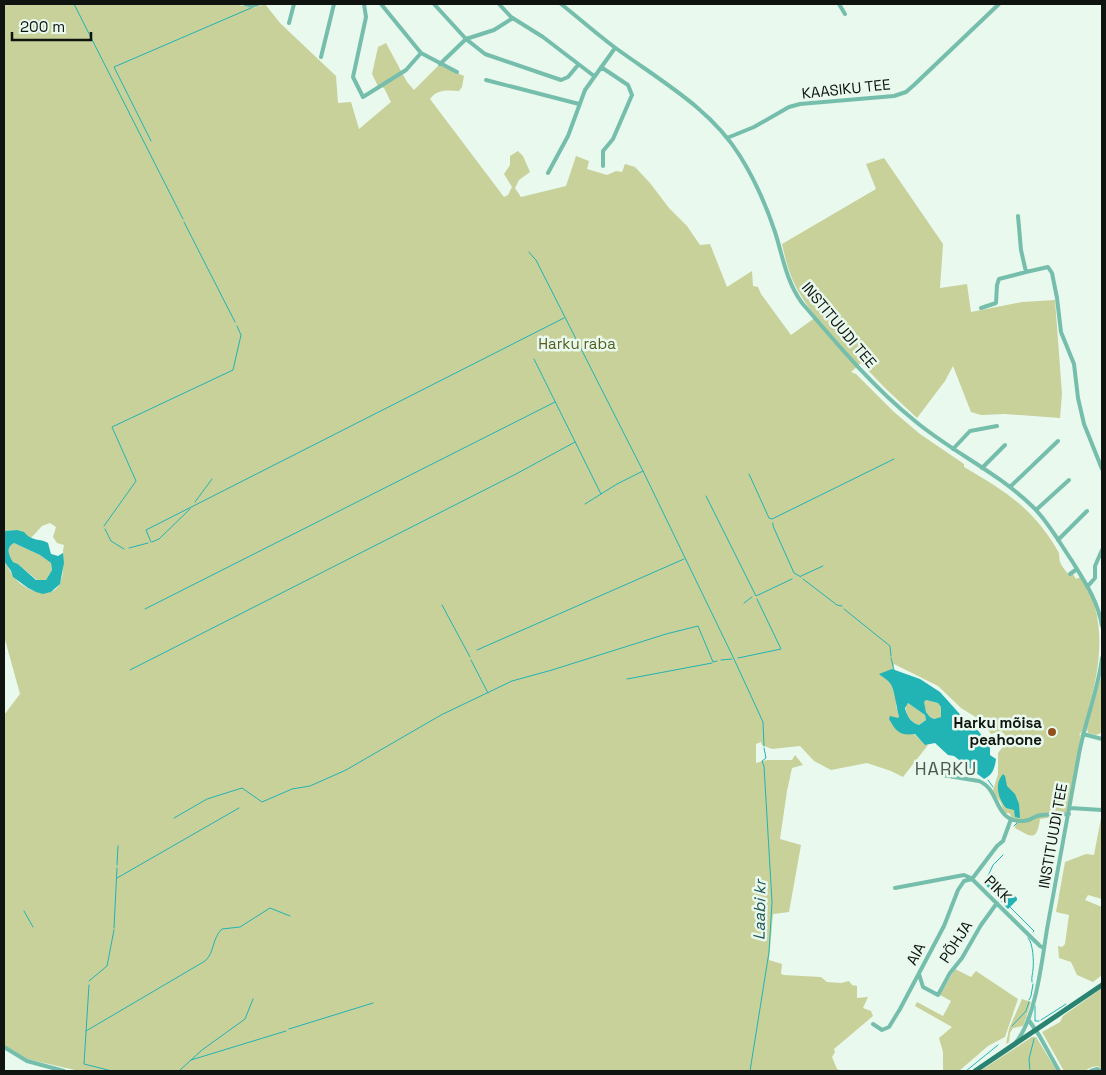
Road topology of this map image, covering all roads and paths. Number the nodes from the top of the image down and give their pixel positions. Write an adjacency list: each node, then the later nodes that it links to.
1 (245, 4): 2 (street)
2 (258, 4)
3 (294, 4): 14 (street)
4 (334, 4): 18 (street)
5 (363, 4): 17 (street)
6 (382, 4): 17 (street)
7 (434, 4): 15 (street)
8 (499, 4): 13 (street)
9 (561, 4): 16 (street, INSTITUUDI TEE)
10 (839, 4): 12 (street)
11 (999, 4): 26 (street, KAASIKU TEE)
12 (845, 14)
13 (512, 18): 15 (street); 20 (street)
14 (289, 22)
15 (466, 40): 19 (street); 20 (street)
16 (615, 48): 21 (street); 26 (street, INSTITUUDI TEE)
17 (421, 53): 19 (street)
18 (321, 57)
19 (440, 64): 22 (street)
20 (578, 65): 23 (street)
21 (601, 66): 23 (street); 27 (street)
22 (458, 72)
23 (594, 76): 25 (street)
24 (486, 80): 25 (street)
25 (579, 104): 28 (street)
26 (727, 138): 35 (street, INSTITUUDI TEE)
27 (603, 166)
28 (548, 173)
29 (1018, 216): 30 (street)
30 (1026, 272): 31 (street); 37 (street)
31 (981, 308)
32 (997, 426): 35 (street)
33 (1058, 441): 39 (street)
34 (1005, 445): 36 (street)
35 (953, 449): 36 (street, INSTITUUDI TEE)
36 (982, 468): 39 (street, INSTITUUDI TEE)
37 (1102, 469)
38 (1069, 480): 40 (street)
39 (1010, 487): 40 (street, INSTITUUDI TEE)
40 (1036, 510): 42 (street, INSTITUUDI TEE)
41 (1087, 511): 42 (street)
42 (1058, 540): 44 (street, INSTITUUDI TEE)
43 (1102, 550): 46 (street)
44 (1077, 569): 45 (street); 46 (street, INSTITUUDI TEE)
45 (1070, 574)
46 (1088, 586): 47 (street, INSTITUUDI TEE)
47 (1102, 626)
48 (1102, 658): 49 (street, INSTITUUDI TEE)
49 (1084, 734): 50 (street); 52 (street, INSTITUUDI TEE)
50 (1102, 739)
51 (936, 774): 55 (street)
52 (1070, 808): 53 (street); 54 (street, INSTITUUDI TEE)
53 (1102, 810)
54 (1069, 814): 55 (street); 59 (street, INSTITUUDI TEE)
55 (1011, 819): 56 (street, AIA)
56 (972, 879): 57 (street, PIKK); 58 (street, PIKK); 60 (street, AIA)
57 (895, 888)
58 (997, 903): 59 (street, PIKK); 60 (street, PÕHJA)
59 (1044, 948): 62 (street, INSTITUUDI TEE)
60 (918, 973): 63 (street, AIA)
61 (1102, 985): 64 (main road)
62 (1028, 1019): 64 (street); 65 (street, INSTITUUDI TEE)
63 (873, 1024)
64 (1035, 1030): 65 (main road); 70 (street)
65 (1015, 1043): 69 (main road)
66 (4, 1047): 67 (street)
67 (55, 1070): 68 (street)
68 (64, 1071)
69 (975, 1071)
70 (1059, 1071)
71 (1091, 1071): 72 (street)
72 (1100, 1071)

